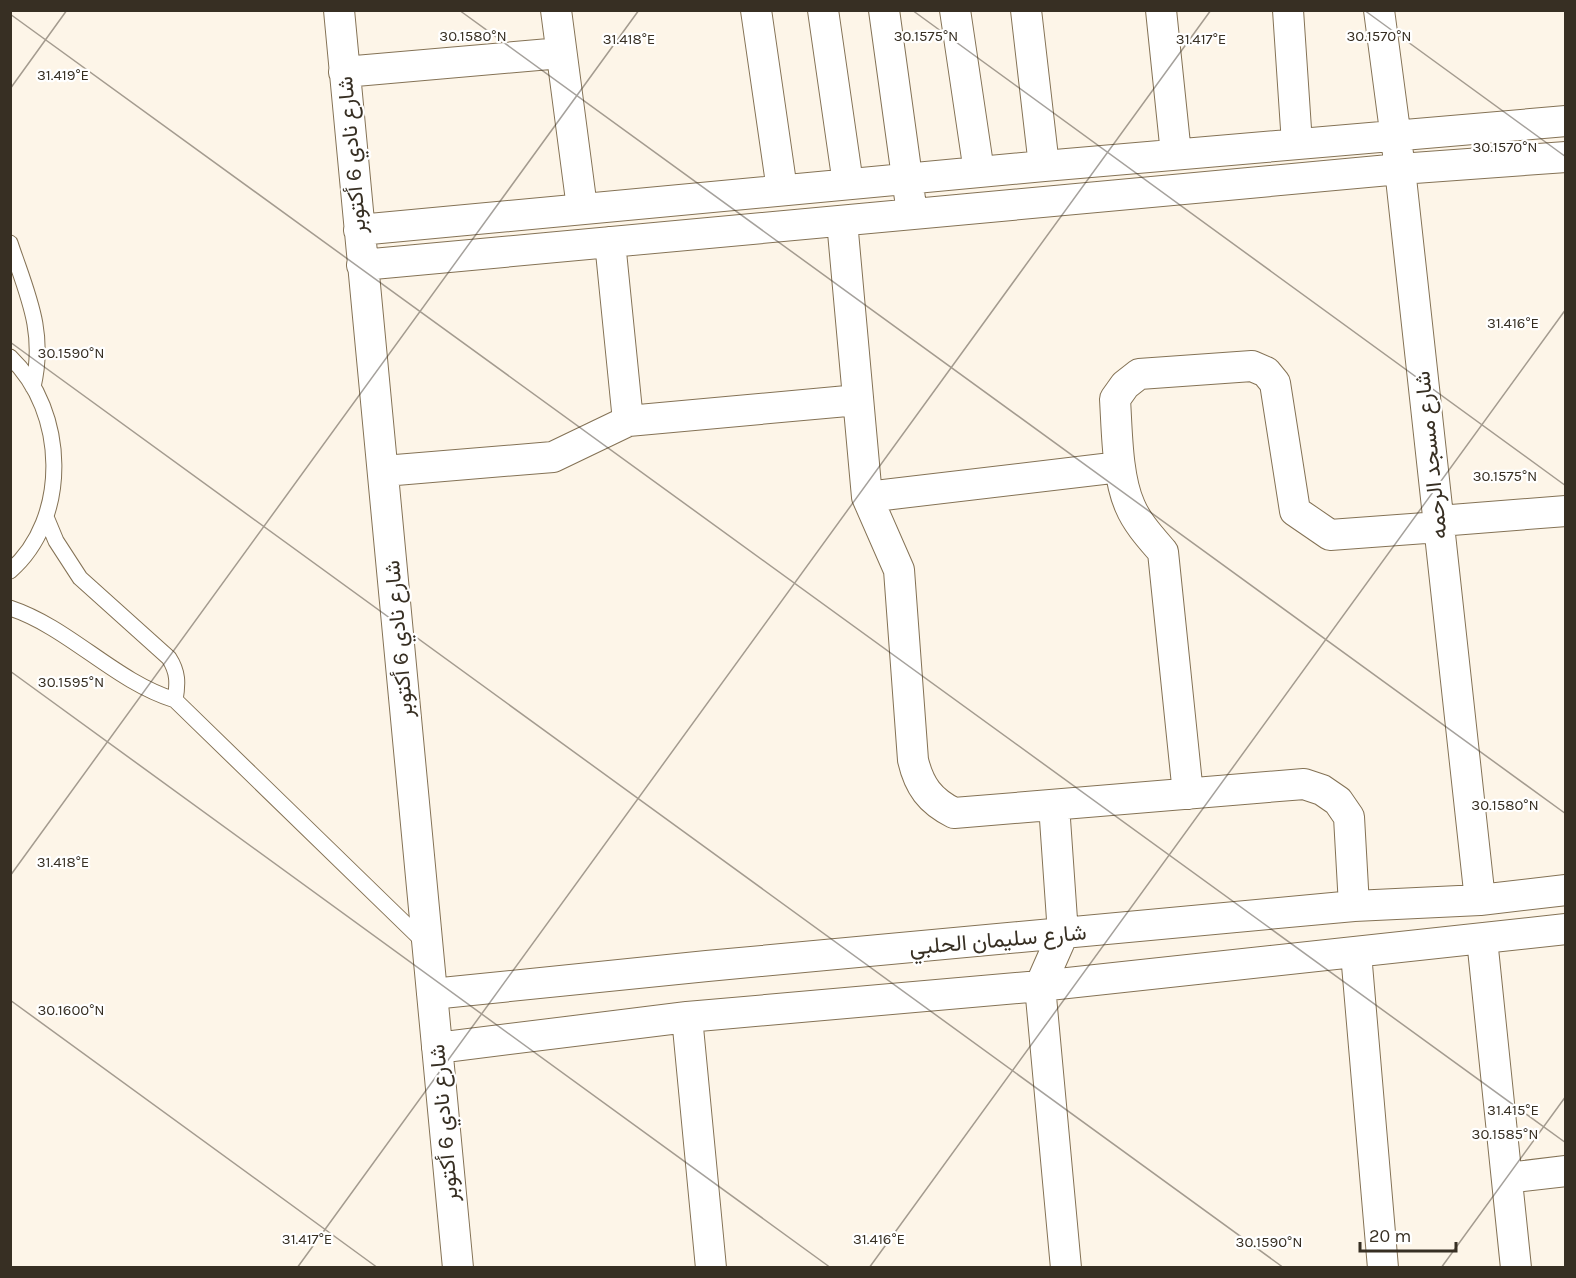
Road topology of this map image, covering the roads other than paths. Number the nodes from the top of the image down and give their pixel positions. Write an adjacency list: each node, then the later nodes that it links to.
1 (339, 10): 12 (street, شارع نادي 6 أكتوبر)
2 (556, 10): 11 (street)
3 (756, 10): 23 (street)
4 (823, 10): 22 (street)
5 (884, 10): 21 (street)
6 (955, 10): 20 (street)
7 (1026, 10): 18 (street)
8 (1161, 10): 16 (street)
9 (1288, 10): 15 (street)
10 (1379, 10): 14 (street, شارع مسجد الرحمه)
11 (561, 53): 12 (street); 24 (street)
12 (344, 72): 27 (street, شارع نادي 6 أكتوبر)
13 (1566, 121): 14 (street)
14 (1396, 135): 15 (street); 19 (street, شارع مسجد الرحمه)
15 (1297, 144): 16 (street)
16 (1176, 154): 18 (street)
17 (1566, 157): 19 (street)
18 (1044, 166): 20 (street)
19 (1400, 169): 25 (street); 40 (street, شارع مسجد الرحمه)
20 (979, 172): 21 (street)
21 (907, 179): 22 (street); 25 (street)
22 (848, 184): 23 (street)
23 (782, 190): 24 (street)
24 (582, 208): 27 (street)
25 (912, 214): 26 (street)
26 (842, 221): 28 (street); 33 (street)
27 (359, 230): 30 (street, شارع نادي 6 أكتوبر)
28 (610, 242): 30 (street); 34 (street)
29 (10, 243): 32 (lane)
30 (362, 265): 36 (street, شارع نادي 6 أكتوبر)
31 (10, 357): 32 (lane)
32 (33, 387): 39 (lane)
33 (858, 400): 34 (street); 37 (street)
34 (628, 422): 36 (street)
35 (1120, 467): 37 (street); 40 (street); 44 (street)
36 (384, 471): 52 (street, شارع نادي 6 أكتوبر)
37 (867, 497): 45 (street)
38 (1566, 511): 40 (street)
39 (46, 517): 41 (lane); 43 (lane)
40 (1439, 524): 47 (street, شارع مسجد الرحمه)
41 (10, 572)
42 (10, 608): 43 (lane)
43 (175, 700): 52 (lane)
44 (1188, 794): 45 (street); 48 (street)
45 (1054, 805): 50 (street)
46 (1566, 890): 47 (street, شارع سليمان الحلبي)
47 (1480, 900): 48 (street, شارع سليمان الحلبي)
48 (1354, 906): 50 (street, شارع سليمان الحلبي)
49 (1566, 929): 51 (street)
50 (1063, 934): 54 (street); 55 (street, شارع سليمان الحلبي)
51 (1482, 939): 53 (street); 59 (street)
52 (427, 945): 55 (street, شارع نادي 6 أكتوبر)
53 (1356, 953): 54 (street); 63 (street)
54 (1040, 986): 56 (street); 62 (street)
55 (432, 994): 57 (street, شارع نادي 6 أكتوبر)
56 (687, 1017): 57 (street); 61 (street)
57 (437, 1048): 60 (street, شارع نادي 6 أكتوبر)
58 (1566, 1171): 59 (street)
59 (1507, 1178): 64 (street)
60 (458, 1268)
61 (711, 1268)
62 (1066, 1268)
63 (1383, 1268)
64 (1516, 1268)

